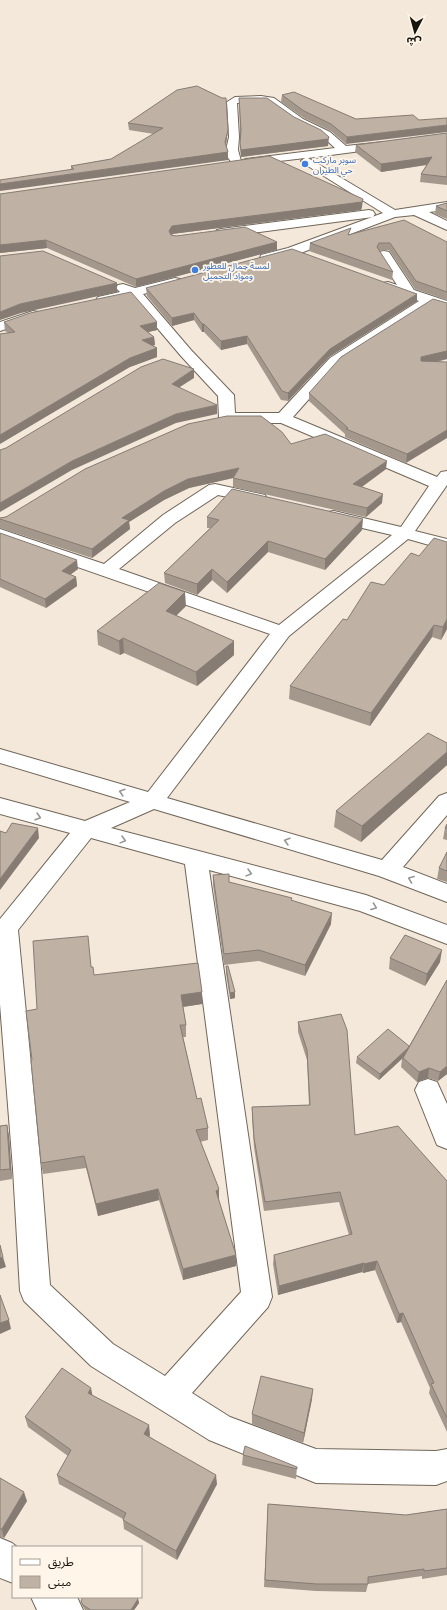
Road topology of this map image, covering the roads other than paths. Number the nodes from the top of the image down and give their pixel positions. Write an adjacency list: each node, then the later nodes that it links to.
1 (344, 150): 2 (street); 3 (street); 3 (street)
2 (307, 161): 3 (street); 6 (street)
3 (230, 167)
4 (447, 206): 5 (street)
5 (414, 210): 6 (street); 7 (street)
6 (391, 213): 8 (street); 10 (street)
7 (447, 226)
8 (246, 229): 9 (street); 10 (street)
9 (207, 234)
10 (293, 251): 12 (street); 13 (street)
11 (384, 255): 18 (street)
12 (315, 259)
13 (255, 261)
14 (188, 279): 17 (street)
15 (374, 280): 18 (street)
16 (114, 284): 17 (street)
17 (135, 293): 20 (street); 24 (street)
18 (410, 294): 19 (street)
19 (429, 301): 21 (street); 24 (street)
20 (88, 303)
21 (447, 306)
22 (49, 312): 23 (street)
23 (0, 327)
24 (283, 418): 25 (street)
25 (443, 480): 29 (street)
26 (276, 503): 31 (street)
27 (322, 514): 29 (street)
28 (2, 524): 31 (street)
29 (405, 533): 30 (street); 32 (street)
30 (447, 545)
31 (106, 571): 32 (street)
32 (282, 632): 34 (street)
33 (0, 756): 34 (street, one-way to 33)
34 (153, 801): 37 (street); 39 (street, one-way to 34)
35 (447, 801): 39 (street)
36 (0, 806): 37 (street, one-way to 37)
37 (85, 830): 38 (street, one-way to 38); 41 (street)
38 (196, 859): 42 (street, one-way to 42); 45 (street)
39 (387, 870): 40 (street, one-way to 39)
40 (447, 893)
41 (3, 932): 45 (street)
42 (447, 935)
43 (428, 1090): 44 (street)
44 (447, 1137)
45 (168, 1396): 46 (street)
46 (447, 1464)
47 (0, 1555): 48 (street)
48 (12, 1565)
49 (51, 1598): 50 (street)
50 (65, 1610)

